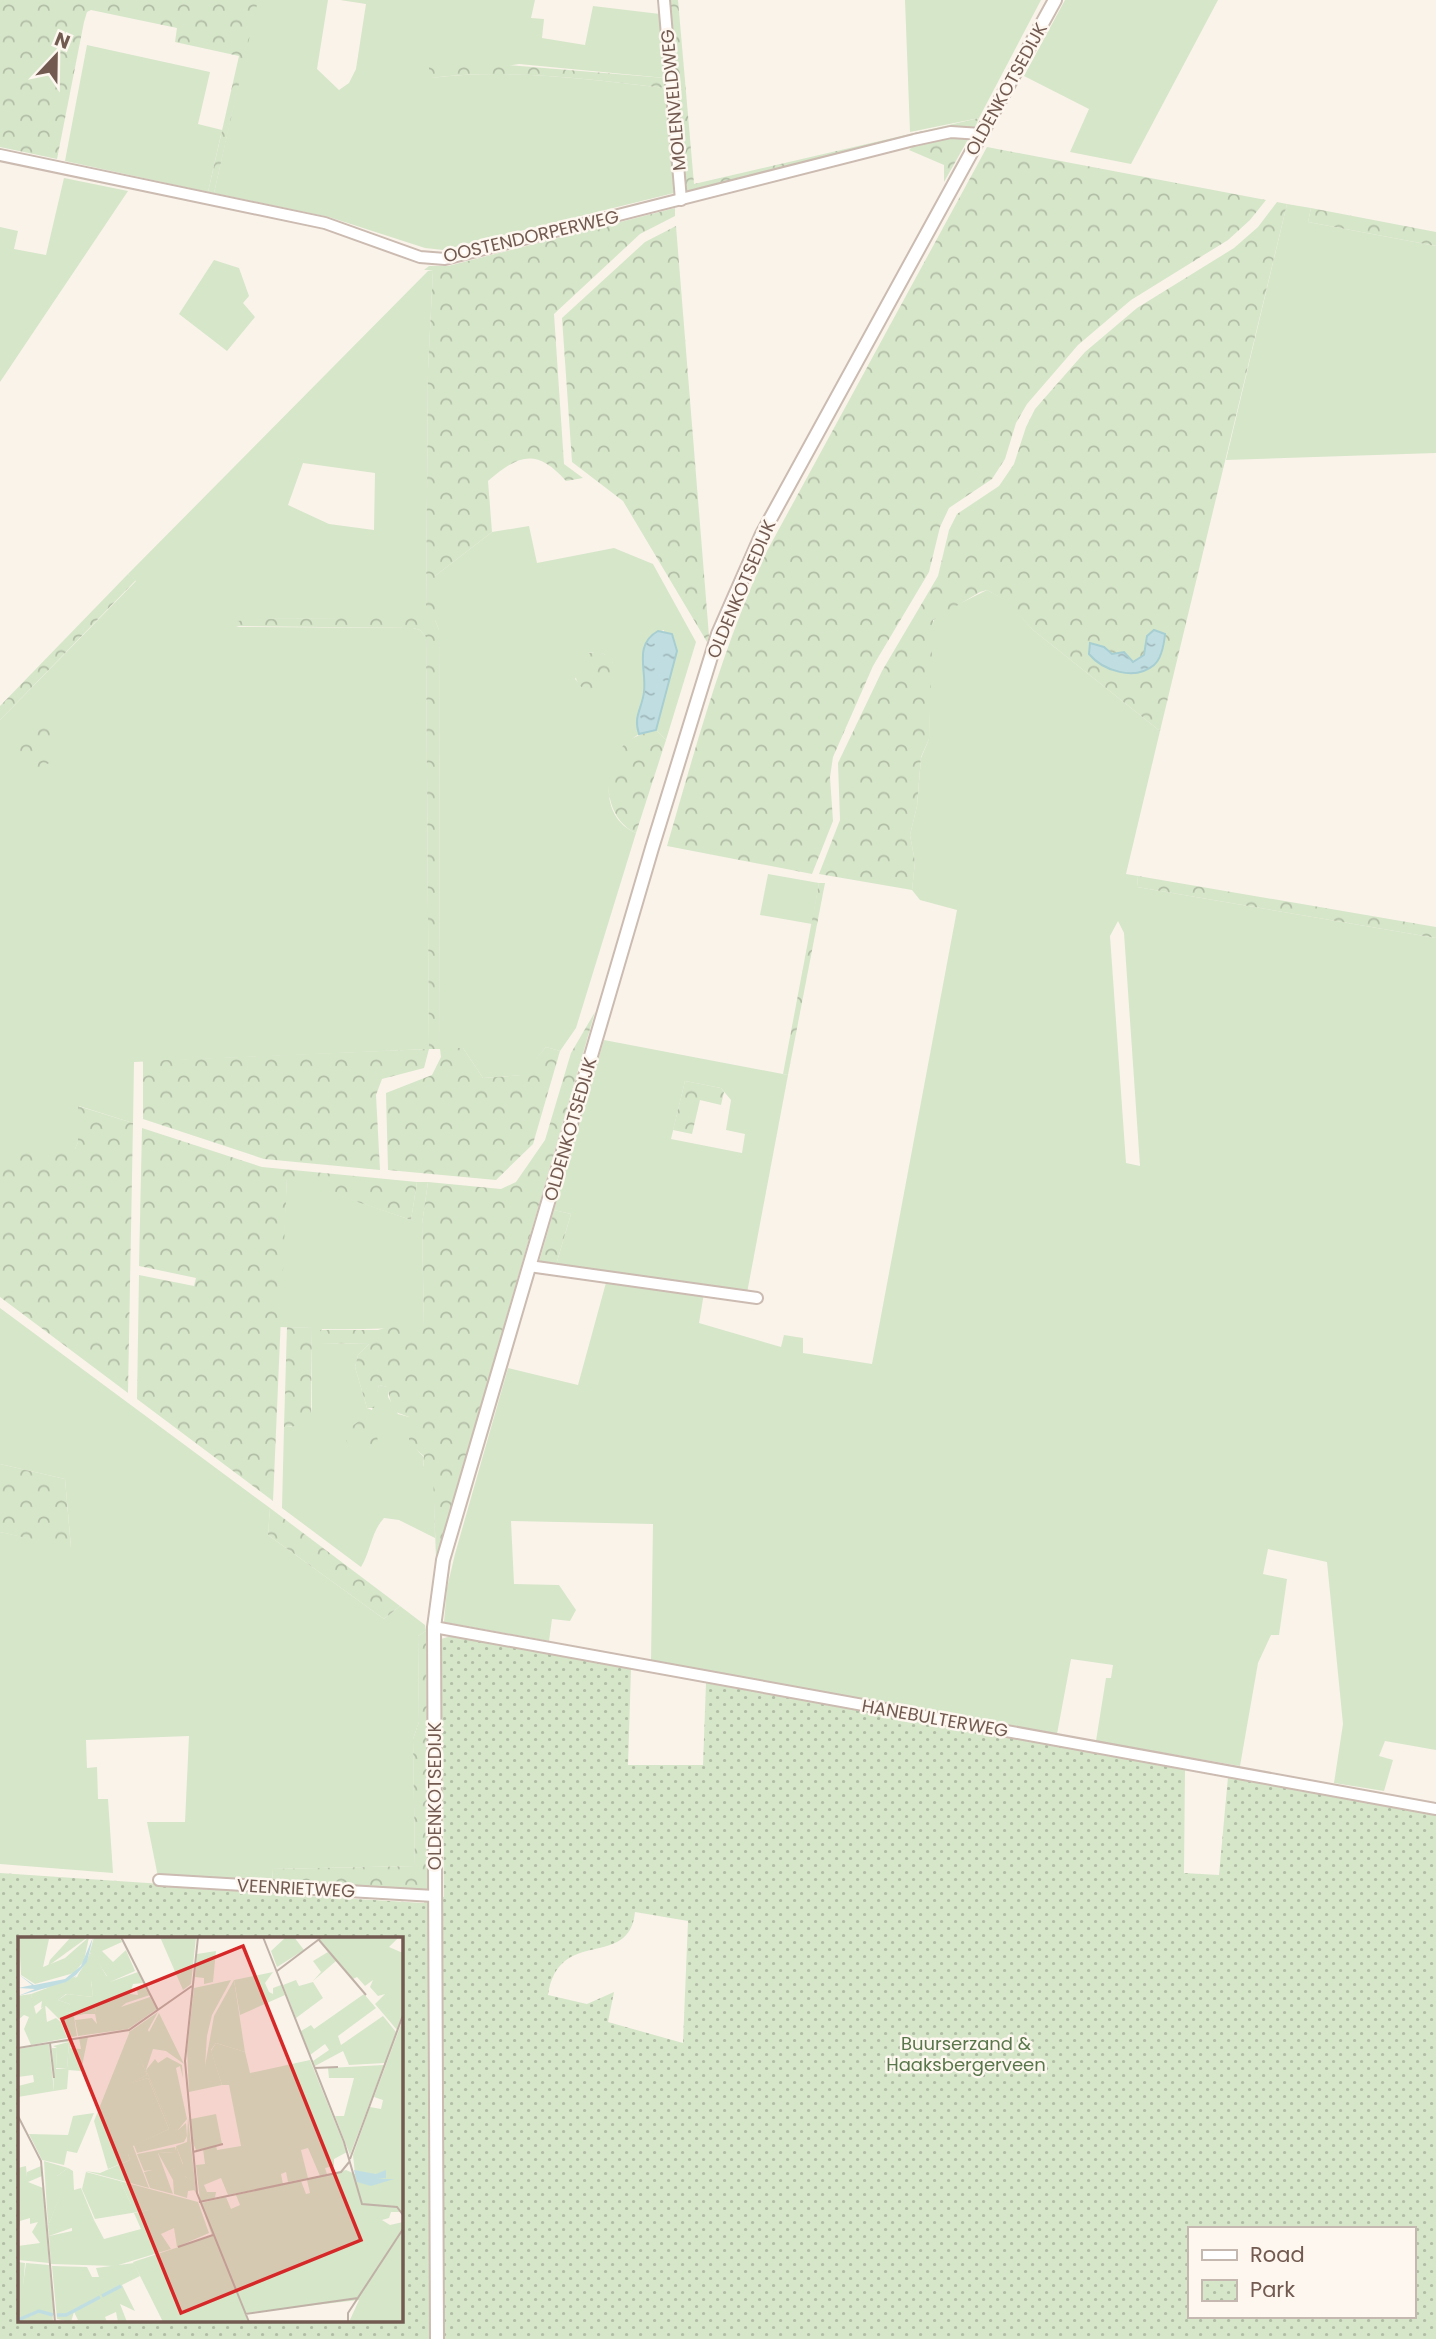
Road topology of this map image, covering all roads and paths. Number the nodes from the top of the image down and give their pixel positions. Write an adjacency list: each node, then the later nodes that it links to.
1 (664, 0): 5 (street, MOLENVELDWEG)
2 (1055, 0): 3 (street, OLDENKOTSEDIJK)
3 (981, 134): 5 (street, OOSTENDORPERWEG); 6 (street, OLDENKOTSEDIJK)
4 (0, 155): 5 (street, OOSTENDORPERWEG)
5 (681, 200)
6 (529, 1266): 7 (street); 8 (street, OLDENKOTSEDIJK)
7 (757, 1298)
8 (434, 1627): 9 (street, HANEBULTERWEG); 11 (street, OLDENKOTSEDIJK)
9 (1436, 1809)
10 (159, 1880): 11 (street, VEENRIETWEG)
11 (434, 1895): 12 (street, OLDENKOTSEDIJK)
12 (437, 2339)

